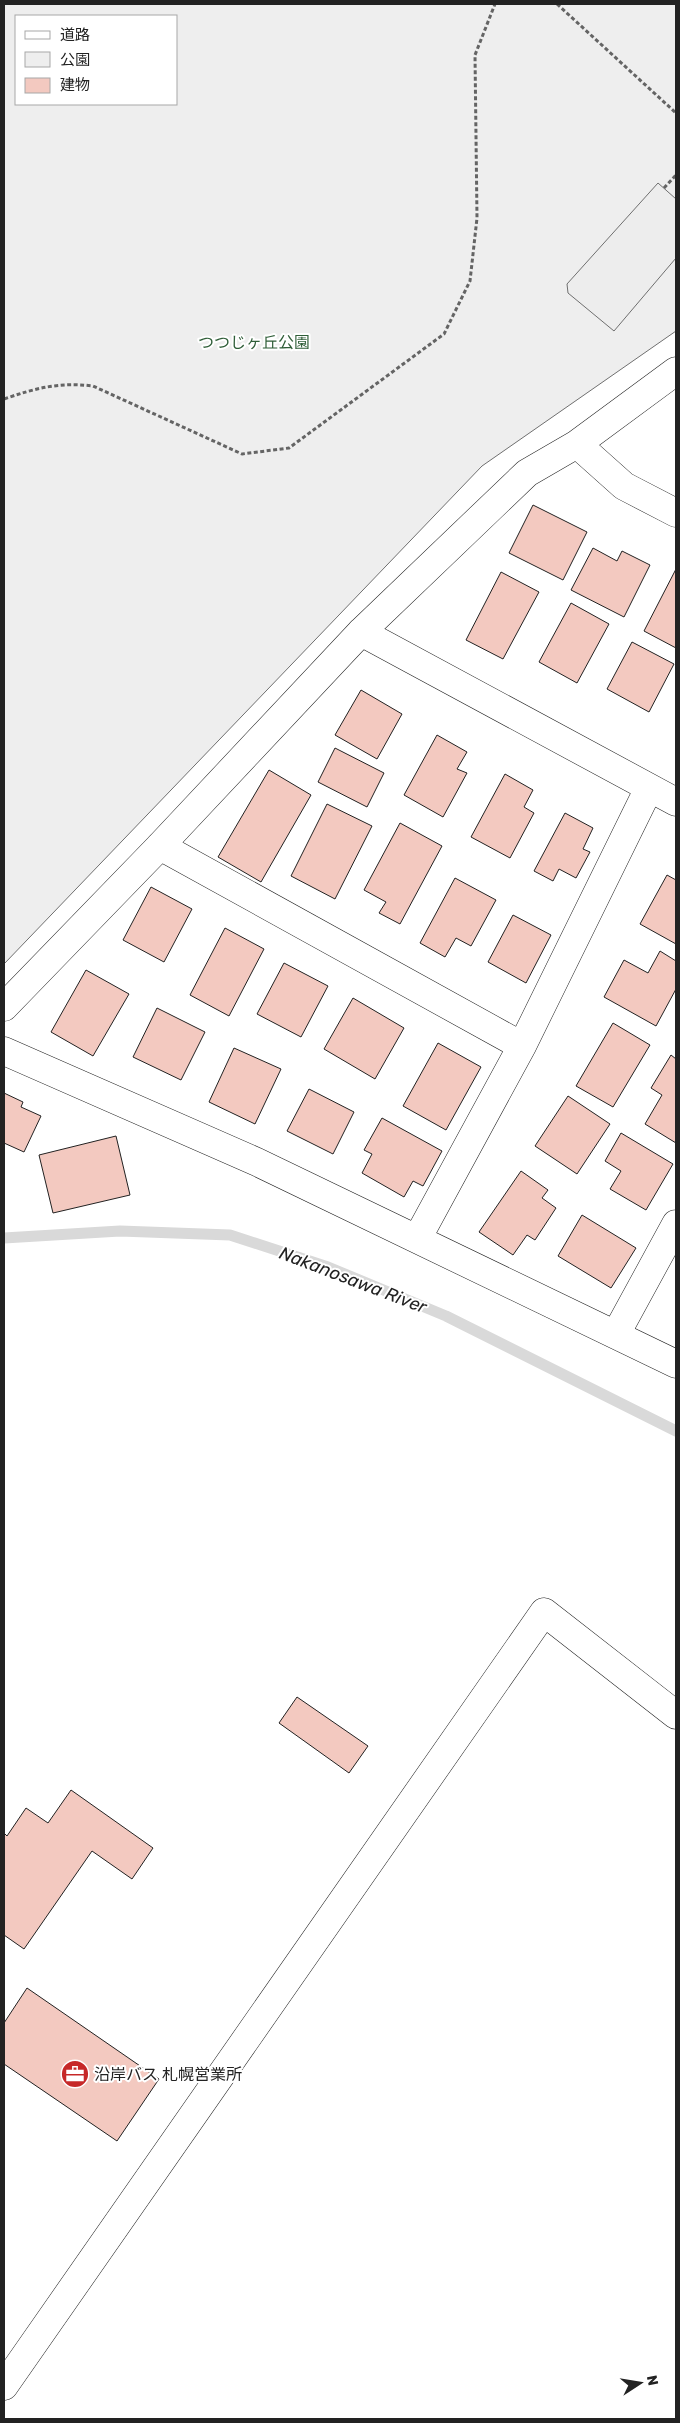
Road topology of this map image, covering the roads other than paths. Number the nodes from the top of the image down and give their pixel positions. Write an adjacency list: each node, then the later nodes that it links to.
1 (676, 371): 2 (street)
2 (576, 444): 3 (street); 4 (street)
3 (676, 513)
4 (361, 632): 5 (street); 7 (street)
5 (650, 788): 6 (street); 9 (street)
6 (676, 802)
7 (160, 846): 8 (street); 9 (street)
8 (4, 1007)
9 (522, 1046): 12 (street)
10 (4, 1051): 12 (street)
11 (676, 1224): 13 (street)
12 (417, 1239): 13 (street)
13 (616, 1334): 14 (street)
14 (676, 1364)
15 (676, 1715): 16 (street)
16 (4, 2386)

